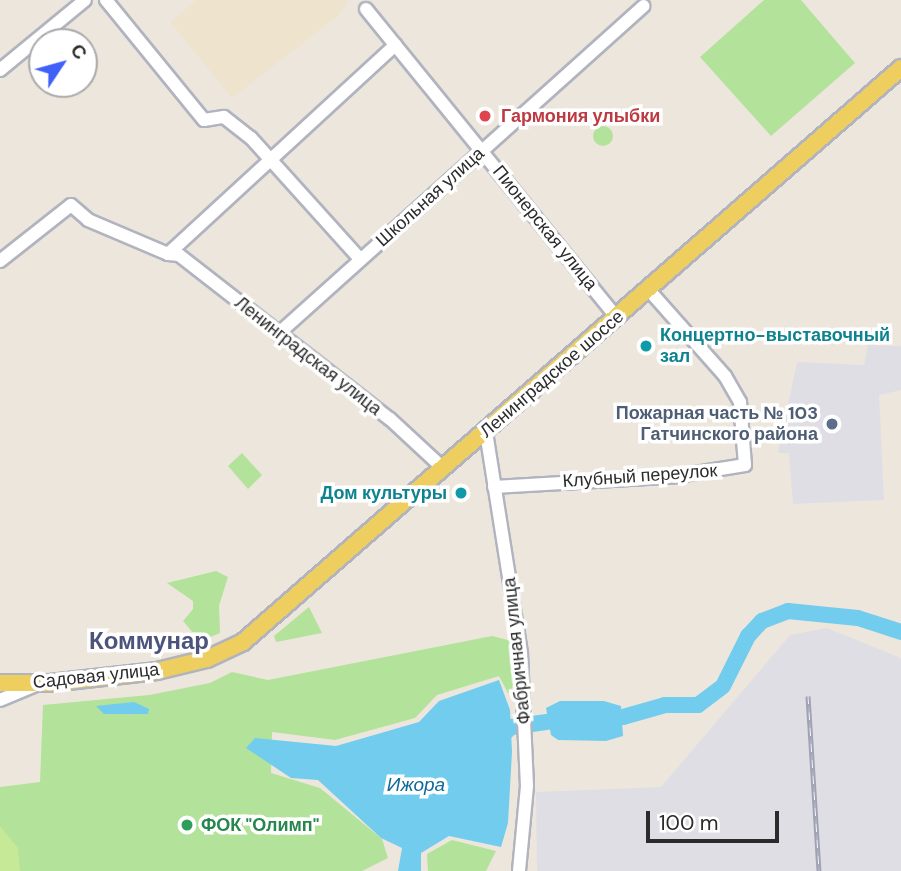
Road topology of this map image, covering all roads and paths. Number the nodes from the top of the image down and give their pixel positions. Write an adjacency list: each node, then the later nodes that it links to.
1 (85, 0): 7 (street)
2 (106, 0): 9 (street)
3 (644, 6): 8 (street, Школьная улица)
4 (366, 9): 5 (street, Пионерская улица)
5 (395, 45): 8 (street, Пионерская улица); 9 (street)
6 (901, 68): 13 (main road, Ленинградское шоссе)
7 (0, 70)
8 (483, 150): 11 (street, Школьная улица); 14 (street, Пионерская улица)
9 (269, 158): 10 (street); 11 (street)
10 (168, 254): 12 (street, Ленинградская улица); 15 (street, Ленинградская улица)
11 (360, 259): 15 (street, Школьная улица)
12 (0, 261)
13 (649, 290): 14 (main road, Ленинградское шоссе); 18 (street, Клубный переулок)
14 (617, 318): 16 (main road, Ленинградское шоссе)
15 (278, 334): 17 (street, Ленинградская улица)
16 (486, 432): 17 (main road, Ленинградское шоссе); 18 (street, Фабричная улица)
17 (443, 468): 19 (main road, Ленинградское шоссе)
18 (494, 487): 23 (street, Фабричная улица)
19 (192, 663): 21 (main road, Садовая улица)
20 (0, 683): 21 (main road, Садовая улица)
21 (40, 683): 22 (street)
22 (0, 700)
23 (519, 871)

